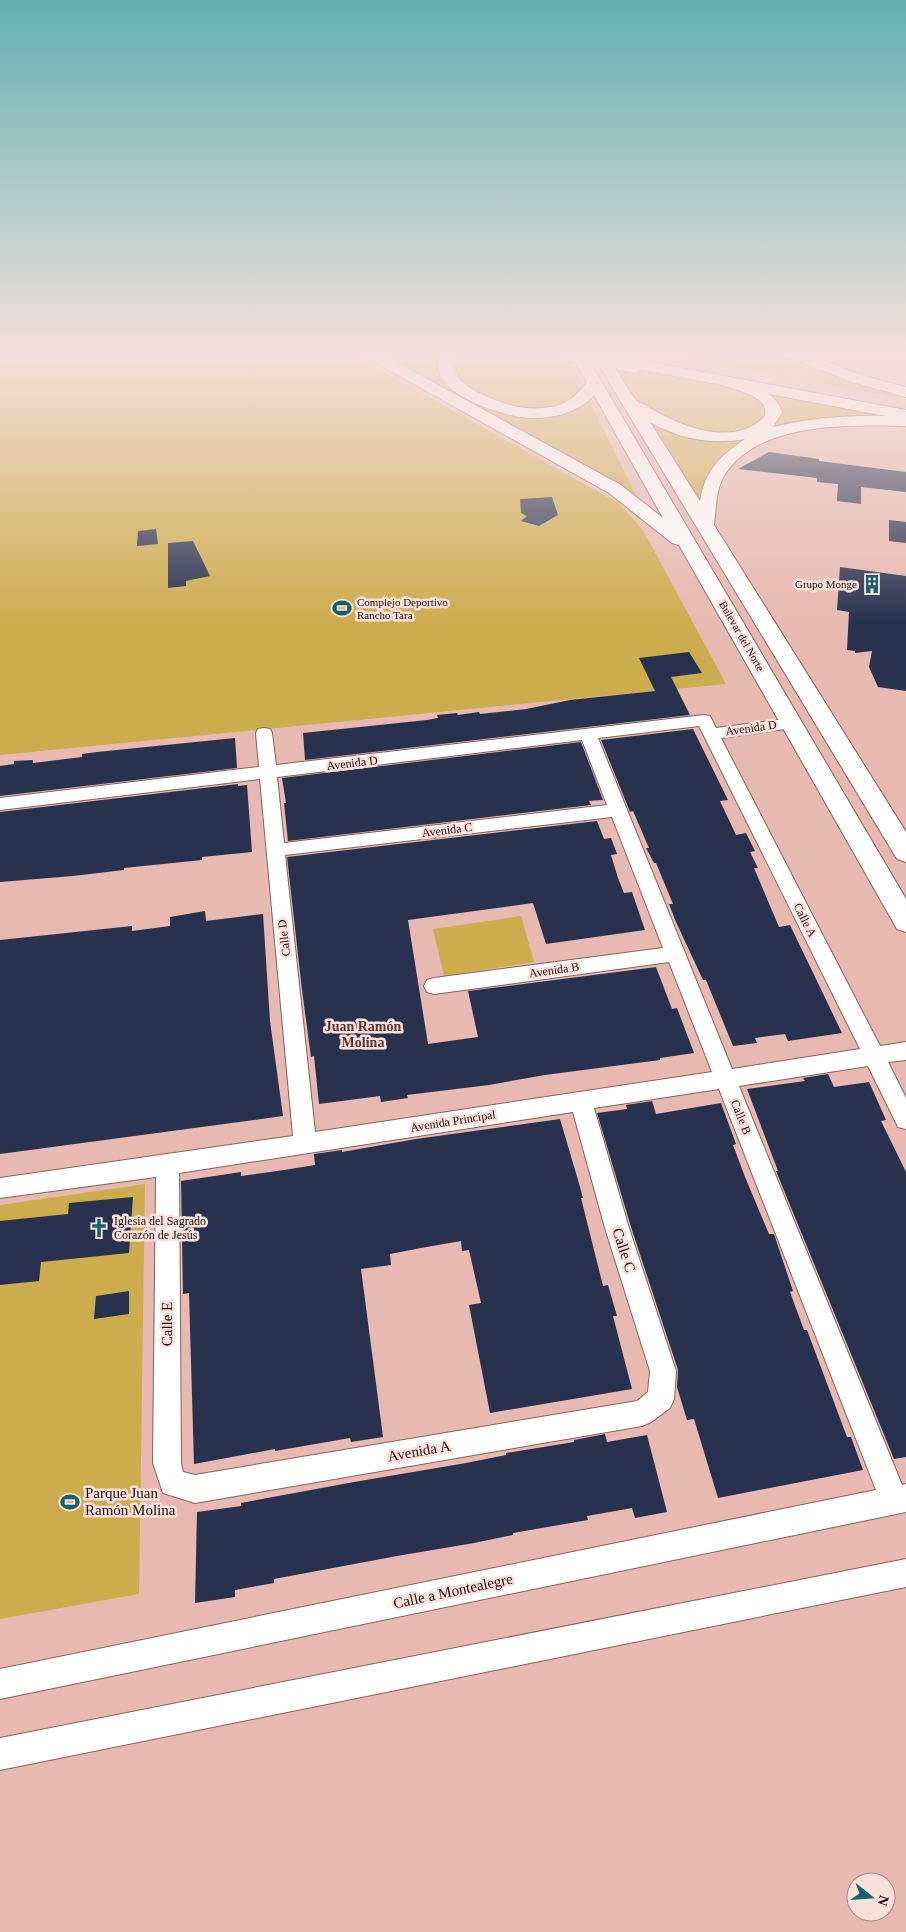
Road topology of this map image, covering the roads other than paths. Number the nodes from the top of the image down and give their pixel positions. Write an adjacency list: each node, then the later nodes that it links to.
1 (530, 442): 6 (main road)
2 (630, 442): 6 (main road, Bulevar del Norte)
3 (654, 442): 5 (main road, Bulevar del Norte)
4 (752, 442): 5 (main road)
5 (705, 525): 15 (main road, Bulevar del Norte)
6 (694, 552): 7 (main road, Bulevar del Norte)
7 (792, 723): 8 (street, Avenida D); 16 (main road, Bulevar del Norte)
8 (707, 727): 10 (street, Avenida D); 20 (street, Calle A)
9 (264, 733): 11 (street, Calle D)
10 (588, 735): 11 (street, Avenida D); 13 (street, Calle B)
11 (268, 773): 12 (street, Avenida D); 14 (street, Calle D)
12 (0, 804)
13 (618, 810): 14 (street, Avenida C); 17 (street, Calle B)
14 (276, 850): 24 (street, Calle D)
15 (906, 853)
16 (906, 922)
17 (675, 954): 18 (street, Avenida B); 21 (street, Calle B)
18 (434, 986)
19 (906, 1051): 20 (street, Avenida Principal)
20 (874, 1056): 21 (street, Avenida Principal); 23 (street, Calle A)
21 (725, 1079): 22 (street, Avenida Principal); 29 (street, Calle B)
22 (581, 1101): 24 (street, Avenida Principal); 27 (street, Calle C)
23 (906, 1120)
24 (305, 1143): 25 (street, Avenida Principal)
25 (168, 1164): 26 (street, Avenida Principal); 28 (street, Calle E)
26 (0, 1188)
27 (661, 1399): 28 (street, Avenida A)
28 (173, 1483)
29 (900, 1499): 31 (street, Calle a Montealegre)
30 (906, 1573): 32 (street)
31 (0, 1684)
32 (0, 1754)

